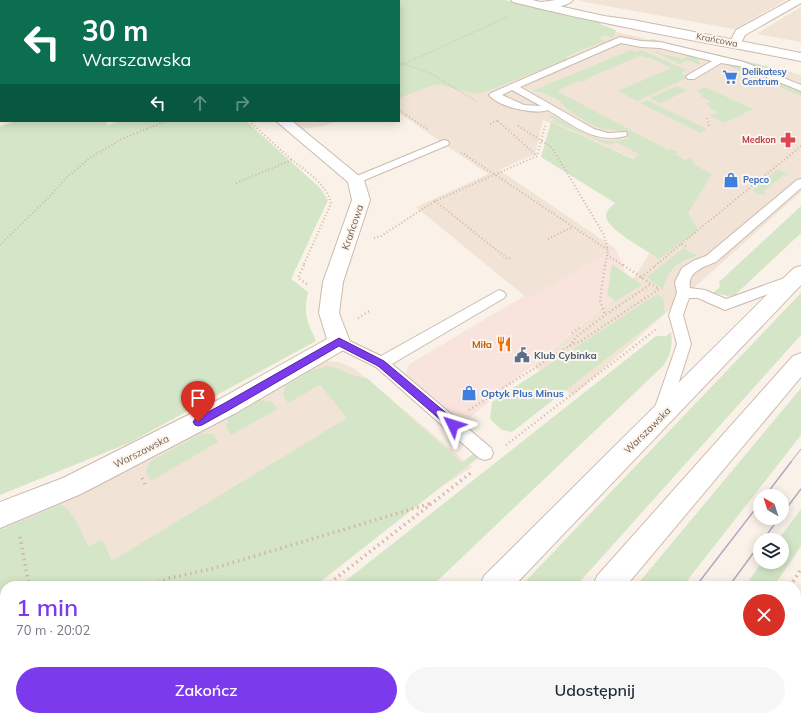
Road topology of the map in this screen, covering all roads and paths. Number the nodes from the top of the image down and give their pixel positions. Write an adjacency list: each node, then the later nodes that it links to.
1 (517, 0): 4 (street, Krańcowa)
2 (566, 0): 5 (street)
3 (799, 0): 8 (street)
4 (535, 3): 5 (street, Krańcowa); 7 (street, Krańcowa)
5 (555, 4): 7 (street, Krańcowa)
6 (510, 15): 12 (path)
7 (626, 32): 8 (street, Krańcowa); 10 (lane); 14 (lane)
8 (735, 44): 9 (street, Krańcowa)
9 (801, 57)
10 (719, 60): 13 (lane); 15 (lane)
11 (400, 64): 12 (path)
12 (404, 64): 16 (path)
13 (691, 77)
14 (513, 87): 17 (lane); 17 (lane)
15 (801, 88)
16 (479, 103)
17 (545, 108): 27 (lane); 28 (path)
18 (400, 111): 26 (path)
19 (707, 118): 25 (path)
20 (498, 121): 32 (path)
21 (164, 122): 43 (path)
22 (250, 122): 33 (path)
23 (284, 122): 35 (street)
24 (516, 125): 28 (path)
25 (709, 126)
26 (434, 134)
27 (622, 134)
28 (541, 140): 32 (path); 44 (path)
29 (444, 143): 35 (lane)
30 (801, 146): 42 (path)
31 (458, 150): 34 (path)
32 (537, 156): 34 (path)
33 (292, 160): 37 (path); 49 (path)
34 (494, 174): 38 (path); 39 (path)
35 (356, 180): 57 (street, Krańcowa)
36 (801, 182): 51 (lane)
37 (236, 183)
38 (434, 202): 40 (path); 46 (path)
39 (572, 226): 41 (path); 44 (path)
40 (381, 236)
41 (548, 239)
42 (681, 244)
43 (0, 245)
44 (608, 250): 45 (path)
45 (607, 255): 48 (path); 53 (path)
46 (511, 258)
47 (798, 276): 51 (lane); 62 (street, Warszawska)
48 (651, 284): 50 (path); 53 (path)
49 (308, 285)
50 (659, 289): 51 (path); 58 (path)
51 (684, 293): 54 (lane)
52 (499, 295): 60 (lane)
53 (605, 315): 58 (path)
54 (676, 315): 62 (lane); 63 (path)
55 (581, 327): 56 (path)
56 (572, 333)
57 (339, 342): 60 (lane); 65 (street, Warszawska)
58 (569, 346): 61 (path)
59 (801, 362): 72 (street)
60 (381, 363): 63 (lane)
61 (469, 411)
62 (659, 418): 71 (street, Warszawska)
63 (489, 454): 64 (path)
64 (432, 503): 69 (path); 70 (path)
65 (0, 515)
66 (18, 530): 68 (path)
67 (801, 569): 73 (path)
68 (28, 581)
69 (162, 581)
70 (332, 581)
71 (499, 581)
72 (612, 581)
73 (793, 581)

